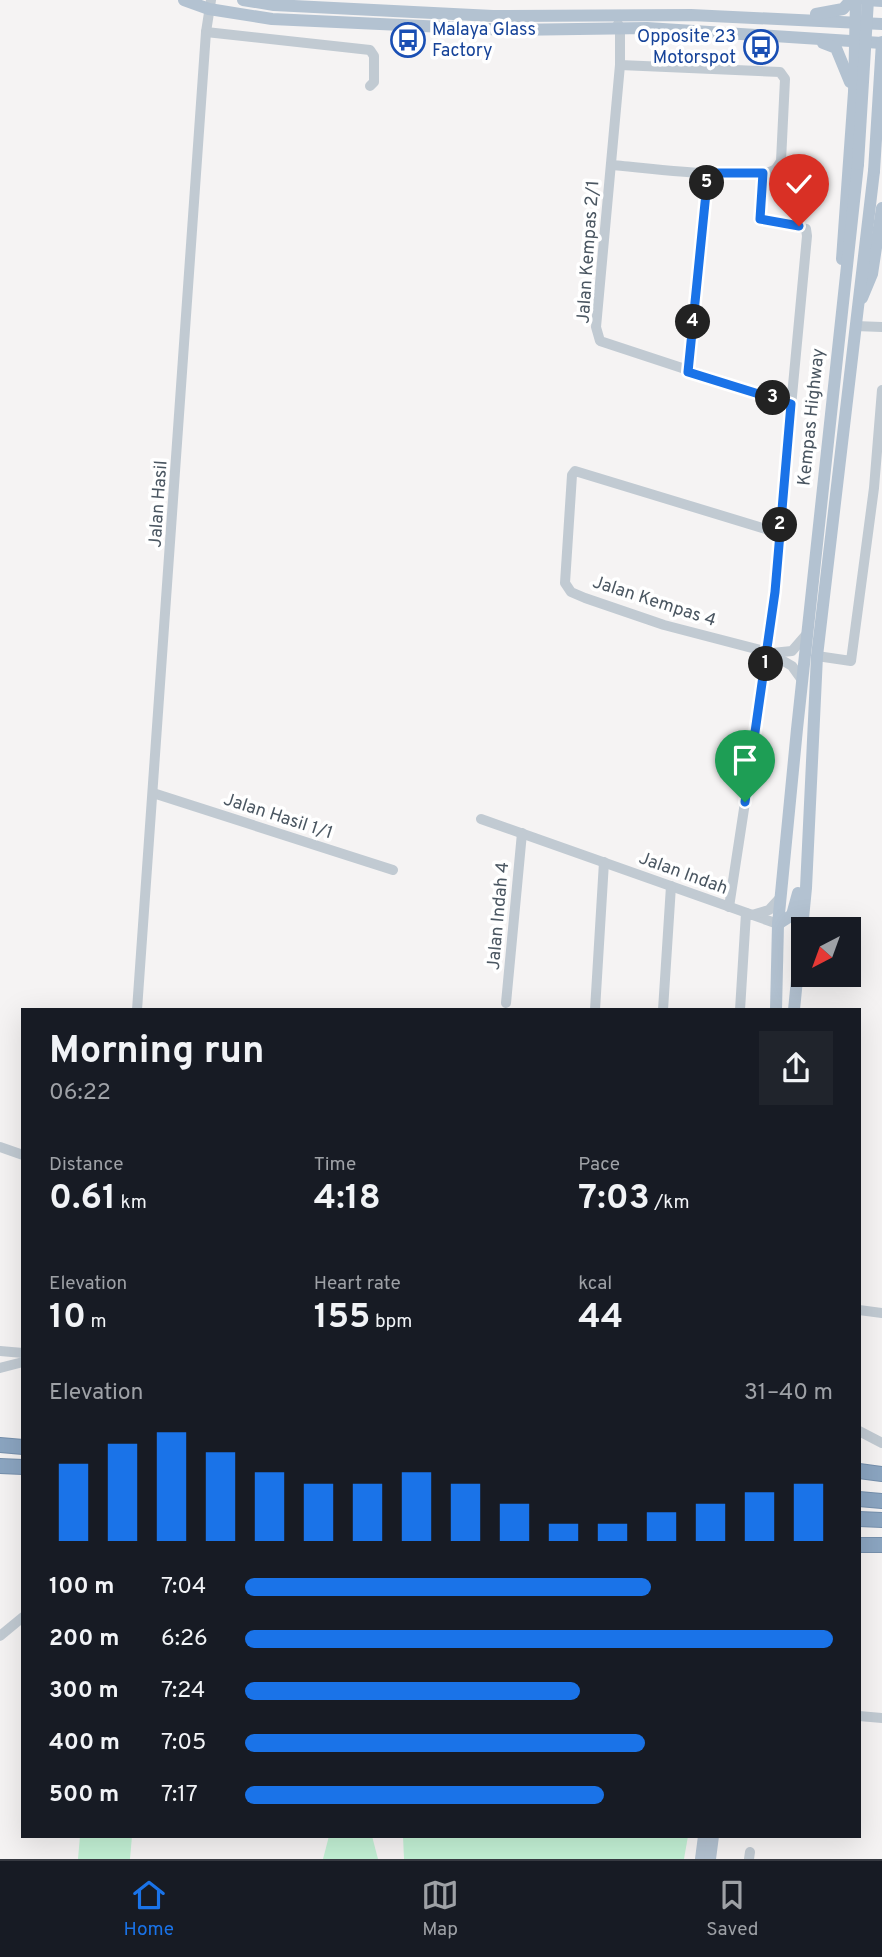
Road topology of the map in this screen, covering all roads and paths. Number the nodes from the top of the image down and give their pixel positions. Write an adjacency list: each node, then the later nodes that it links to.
1 (184, 0): 6 (main road)
2 (243, 0): 7 (main road)
3 (854, 0): 8 (main road); 9 (main road)
4 (867, 0): 5 (main road); 26 (main road, Kempas Highway, bridge)
5 (882, 1)
6 (210, 5): 11 (main road); 12 (street, Jalan Hasil)
7 (606, 14): 8 (main road); 11 (street)
8 (735, 17): 9 (main road)
9 (856, 23): 10 (main road); 14 (main road)
10 (882, 24)
11 (620, 28): 13 (main road); 17 (street, Jalan Kempas 2/1)
12 (206, 32): 19 (street); 37 (street, Jalan Hasil)
13 (774, 37): 14 (main road); 20 (main road)
14 (855, 41): 15 (main road); 18 (main road)
15 (882, 42): 25 (main road, Kempas Highway, bridge)
16 (882, 58): 18 (main road)
17 (620, 65): 21 (street, Jalan Kempas 2/1); 23 (street)
18 (854, 66): 20 (main road)
19 (370, 86)
20 (854, 92): 26 (main road)
21 (611, 165): 22 (street); 29 (street, Jalan Kempas 2/1)
22 (708, 173): 23 (street); 29 (street)
23 (763, 173): 31 (street)
24 (882, 208): 25 (main road)
25 (858, 304): 27 (main road, Kempas Highway)
26 (841, 316): 33 (main road, Kempas Highway)
27 (855, 326): 28 (street); 35 (main road, Kempas Highway)
28 (882, 327)
29 (688, 372): 31 (street, Jalan Kempas 2/1)
30 (882, 390): 35 (street)
31 (791, 404): 32 (street)
32 (779, 533): 34 (street); 34 (street, Jalan Kempas 4)
33 (808, 631): 34 (street); 36 (main road, Kempas Highway)
34 (768, 652): 36 (street); 45 (street)
35 (817, 656): 40 (main road, Kempas Highway)
36 (802, 680): 44 (main road, Kempas Highway)
37 (153, 793): 42 (street, Jalan Hasil 1/1); 49 (street, Jalan Hasil)
38 (481, 819): 39 (street, Jalan Indah)
39 (522, 833): 41 (street, Jalan Indah); 48 (street, Jalan Indah 4)
40 (808, 841): 47 (main road); 54 (main road, Kempas Highway)
41 (604, 862): 43 (street, Jalan Indah); 50 (street)
42 (393, 870)
43 (671, 886): 45 (street, Jalan Indah); 51 (street)
44 (781, 897): 46 (street); 47 (main road, Kempas Highway)
45 (729, 907): 46 (street, Jalan Indah)
46 (749, 914): 47 (street, Jalan Indah); 52 (street)
47 (778, 924): 53 (main road, Kempas Highway)
48 (506, 1003)
49 (137, 1008)
50 (595, 1008)
51 (663, 1008)
52 (740, 1008)
53 (776, 1008)
54 (794, 1008)
55 (0, 1147): 56 (street)
56 (21, 1154)
57 (861, 1310): 58 (street)
58 (882, 1313)
59 (0, 1351): 60 (street)
60 (21, 1353)
61 (21, 1363): 62 (street)
62 (0, 1368)
63 (861, 1432): 64 (street)
64 (882, 1443)
65 (0, 1445): 66 (highway)
66 (21, 1447)
67 (0, 1466): 68 (highway)
68 (21, 1467)
69 (861, 1471): 70 (highway)
70 (882, 1474)
71 (861, 1499): 72 (highway)
72 (882, 1501)
73 (861, 1519): 74 (highway)
74 (882, 1520)
75 (861, 1545): 76 (highway)
76 (882, 1545)
77 (21, 1619): 78 (street)
78 (0, 1636)
79 (861, 1716): 80 (street)
80 (882, 1718)
81 (704, 1838): 83 (main road)
82 (713, 1838): 84 (main road)
83 (701, 1859)
84 (710, 1859)

